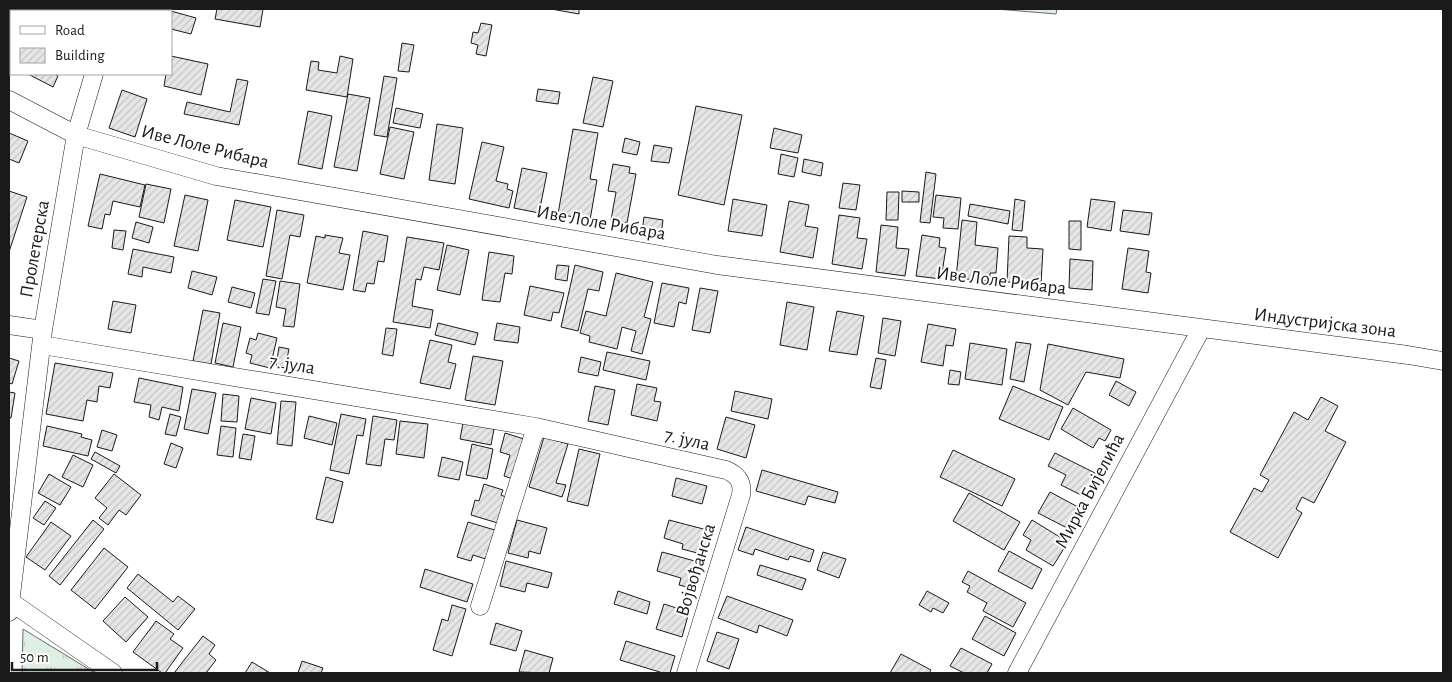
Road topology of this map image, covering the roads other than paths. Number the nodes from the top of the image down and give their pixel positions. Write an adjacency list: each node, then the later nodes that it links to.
1 (94, 75): 3 (street, Пролетерска)
2 (9, 100): 3 (street, Иве Лоле Рибара)
3 (76, 135): 5 (street, Иве Лоле Рибара); 6 (street, Пролетерска)
4 (9, 325): 6 (street, 7. јула)
5 (1201, 329): 7 (street, Индустријска зона); 14 (street, Мирка Бијелића)
6 (42, 338): 8 (street, 7. јула); 11 (street, Пролетерска)
7 (1443, 361)
8 (536, 427): 9 (street, 7. јула); 10 (street)
9 (739, 479): 13 (street, Војвођанска)
10 (480, 606)
11 (10, 607): 12 (street)
12 (113, 673)
13 (686, 673)
14 (1017, 673)

